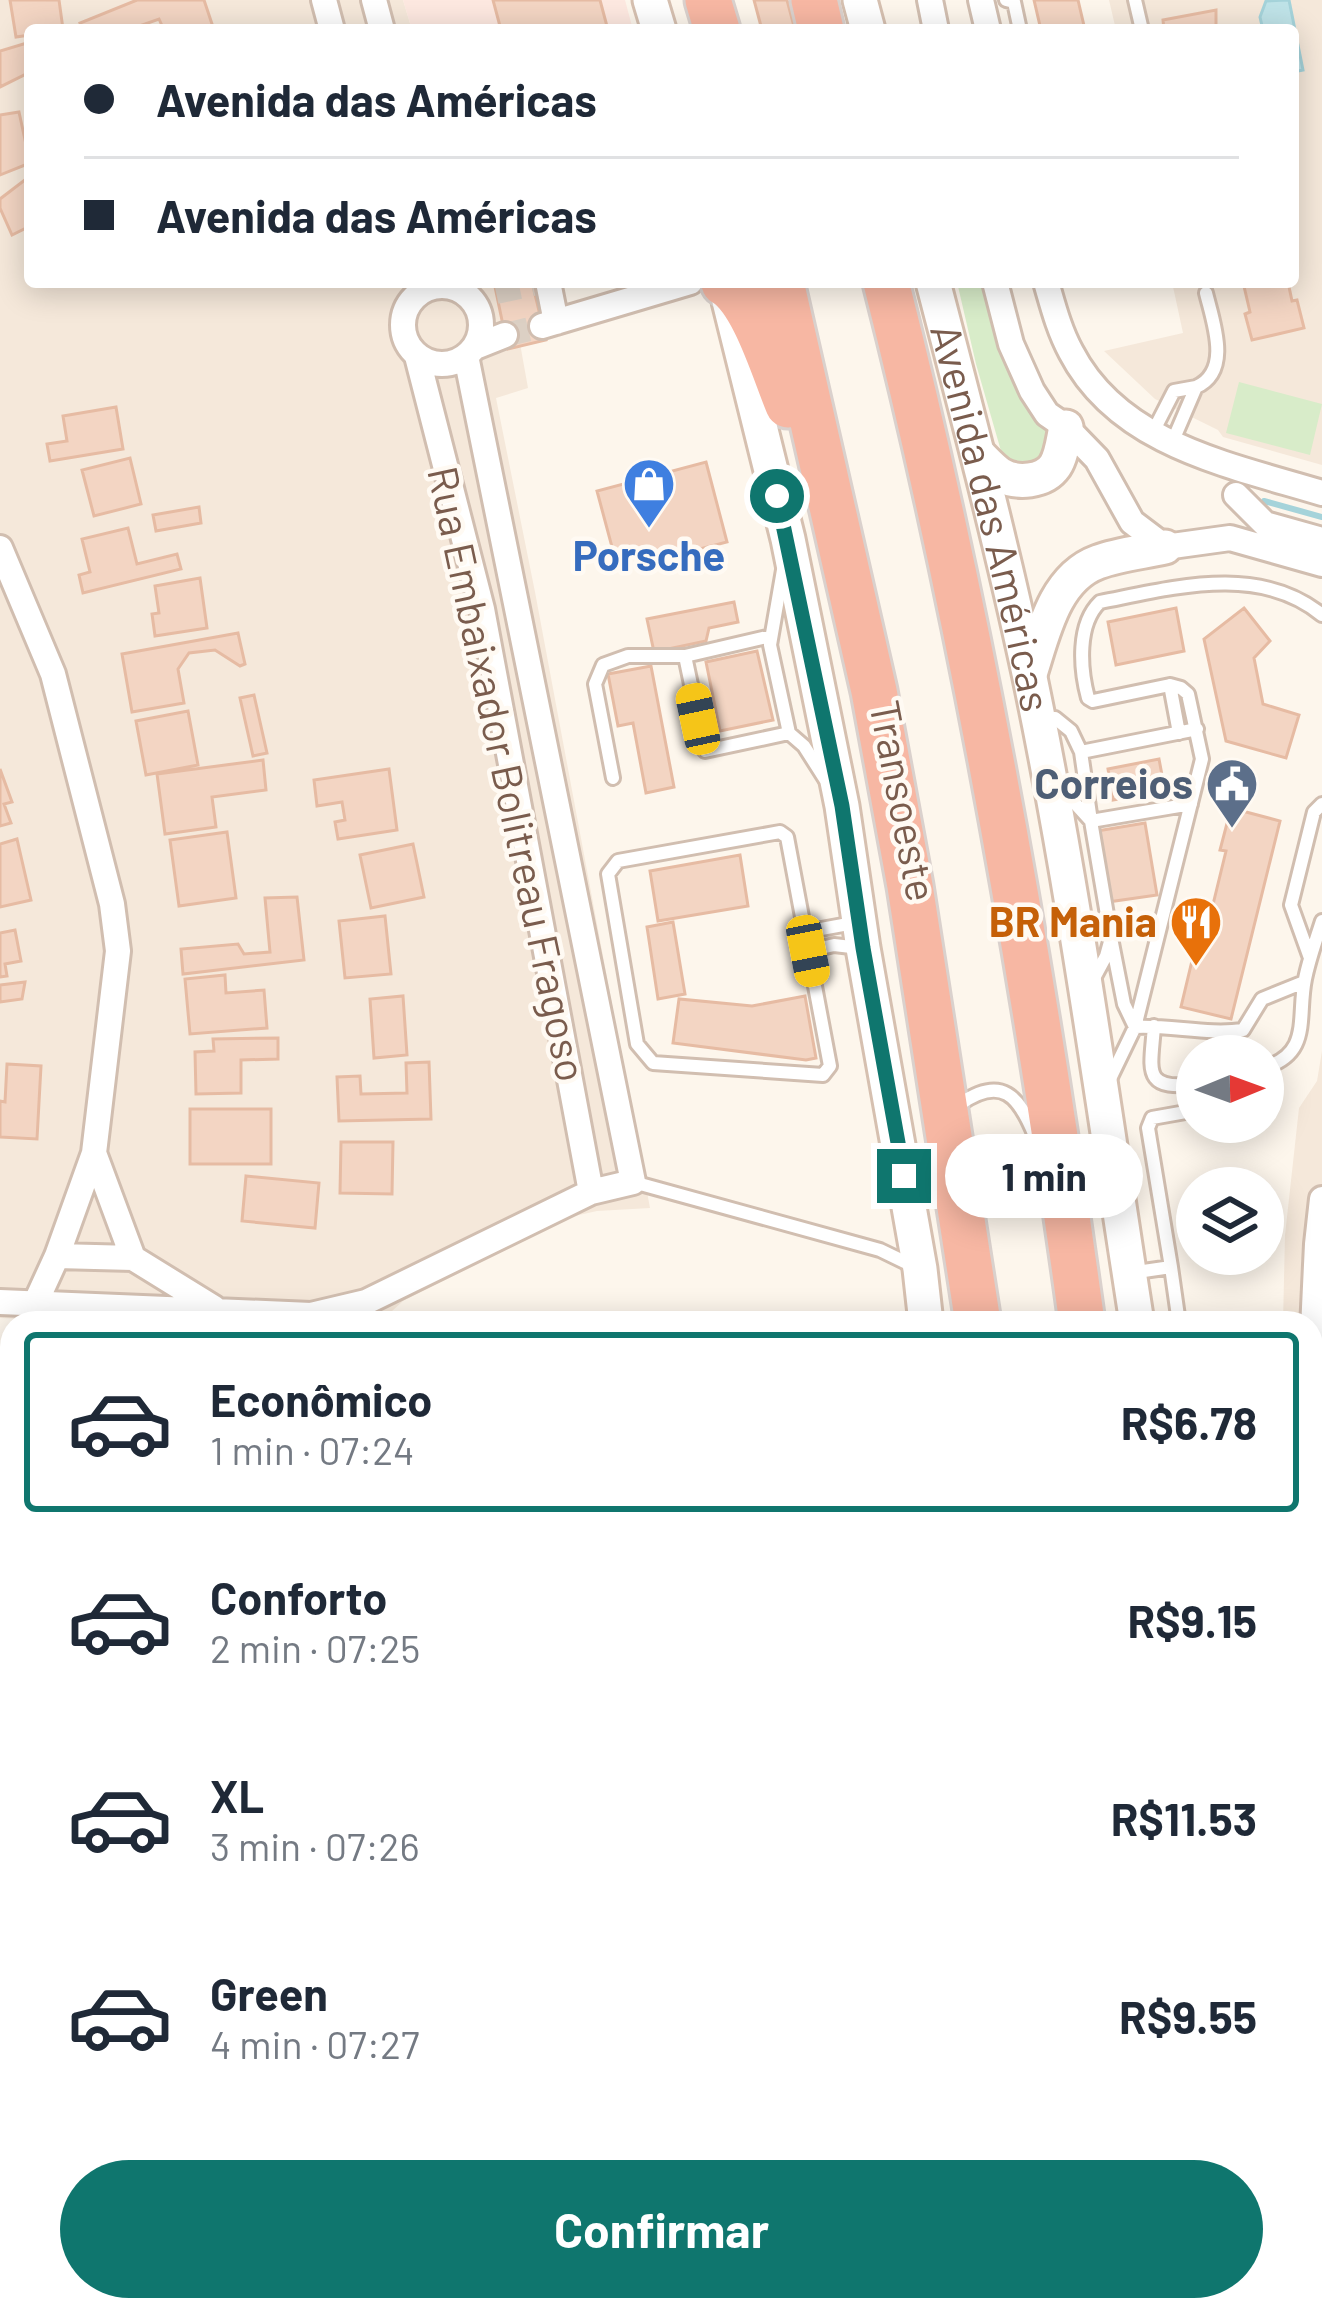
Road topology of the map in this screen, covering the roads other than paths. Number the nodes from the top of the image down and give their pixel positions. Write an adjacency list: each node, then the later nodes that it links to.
1 (1006, 0): 2 (lane)
2 (1019, 24)
3 (401, 288): 19 (street)
4 (429, 288): 19 (street)
5 (541, 288): 6 (street)
6 (670, 288)
7 (725, 288): 34 (main road)
8 (731, 288): 32 (highway)
9 (784, 288): 32 (highway)
10 (794, 288): 26 (lane)
11 (874, 288): 50 (lane, Transoeste)
12 (888, 288): 23 (highway, Avenida das Américas)
13 (906, 288): 23 (highway)
14 (935, 288): 28 (main road, Avenida das Américas)
15 (997, 288): 25 (street)
16 (1048, 288): 27 (street)
17 (1207, 288): 24 (lane)
18 (465, 289): 21 (street)
19 (406, 309): 22 (street)
20 (505, 335): 21 (street)
21 (471, 351): 22 (street); 39 (street, Rua Embaixador Bolitreau Fragoso)
22 (417, 356): 40 (street, Rua Embaixador Bolitreau Fragoso)
23 (908, 369): 93 (highway, Avenida das Américas)
24 (1196, 387): 27 (lane); 27 (lane)
25 (1066, 428): 28 (main road); 36 (street)
26 (831, 436)
27 (1161, 439): 29 (street)
28 (978, 454): 44 (main road, Avenida das Américas)
29 (1242, 469): 30 (street); 31 (street)
30 (1322, 493)
31 (1236, 495): 33 (street); 35 (street)
32 (840, 507): 71 (lane, Transoeste); 91 (highway)
33 (1214, 538): 36 (street); 38 (street)
34 (788, 539): 42 (lane); 56 (main road)
35 (1322, 540)
36 (1165, 547): 44 (main road)
37 (0, 548): 75 (street)
38 (1322, 563)
39 (515, 598): 40 (street); 77 (street, Rua Embaixador Bolitreau Fragoso)
40 (482, 609): 78 (street, Rua Embaixador Bolitreau Fragoso)
41 (1322, 615): 45 (lane)
42 (771, 635): 43 (lane); 48 (lane)
43 (685, 656): 48 (lane); 53 (lane)
44 (1030, 676): 52 (main road, Avenida das Américas)
45 (1170, 685): 47 (lane); 49 (lane)
46 (1055, 718): 51 (lane)
47 (1197, 729): 49 (lane); 54 (lane)
48 (789, 733): 56 (lane)
49 (1179, 733): 51 (lane)
50 (973, 744)
51 (1081, 752): 57 (lane)
52 (1048, 775): 57 (lane); 65 (main road, Avenida das Américas)
53 (614, 778)
54 (1191, 804): 57 (lane); 67 (lane)
55 (1322, 804): 63 (lane)
56 (842, 806): 60 (main road)
57 (1091, 821): 61 (lane)
58 (1322, 921): 63 (lane)
59 (805, 932): 60 (lane); 62 (lane); 62 (lane)
60 (862, 935): 62 (lane); 83 (main road)
61 (1111, 938): 65 (lane); 67 (lane)
62 (808, 951)
63 (1311, 959): 64 (lane)
64 (1304, 982): 66 (lane); 68 (lane)
65 (1087, 992): 70 (main road, Avenida das Américas)
66 (1154, 1026): 67 (lane); 69 (lane)
67 (1135, 1027): 70 (lane)
68 (1284, 1060)
69 (1176, 1087)
70 (1102, 1095): 84 (main road, Avenida das Américas)
71 (960, 1103): 72 (lane); 74 (lane, Transoeste)
72 (1035, 1109)
73 (1176, 1114): 82 (lane)
74 (963, 1126)
75 (94, 1153): 80 (street); 81 (street)
76 (1046, 1178): 92 (lane)
77 (633, 1182): 78 (street); 83 (lane)
78 (591, 1192): 89 (street)
79 (1322, 1199): 96 (street)
80 (57, 1256): 81 (street); 86 (street)
81 (133, 1258): 88 (street)
82 (1171, 1267): 84 (lane); 95 (lane)
83 (920, 1269): 90 (main road)
84 (1129, 1274): 94 (main road, Avenida das Américas)
85 (0, 1302): 86 (street)
86 (35, 1304): 87 (street)
87 (197, 1311)
88 (218, 1311)
89 (330, 1311)
90 (925, 1311)
91 (977, 1311)
92 (1065, 1311)
93 (1080, 1311)
94 (1135, 1311)
95 (1177, 1311)
96 (1314, 1311)

